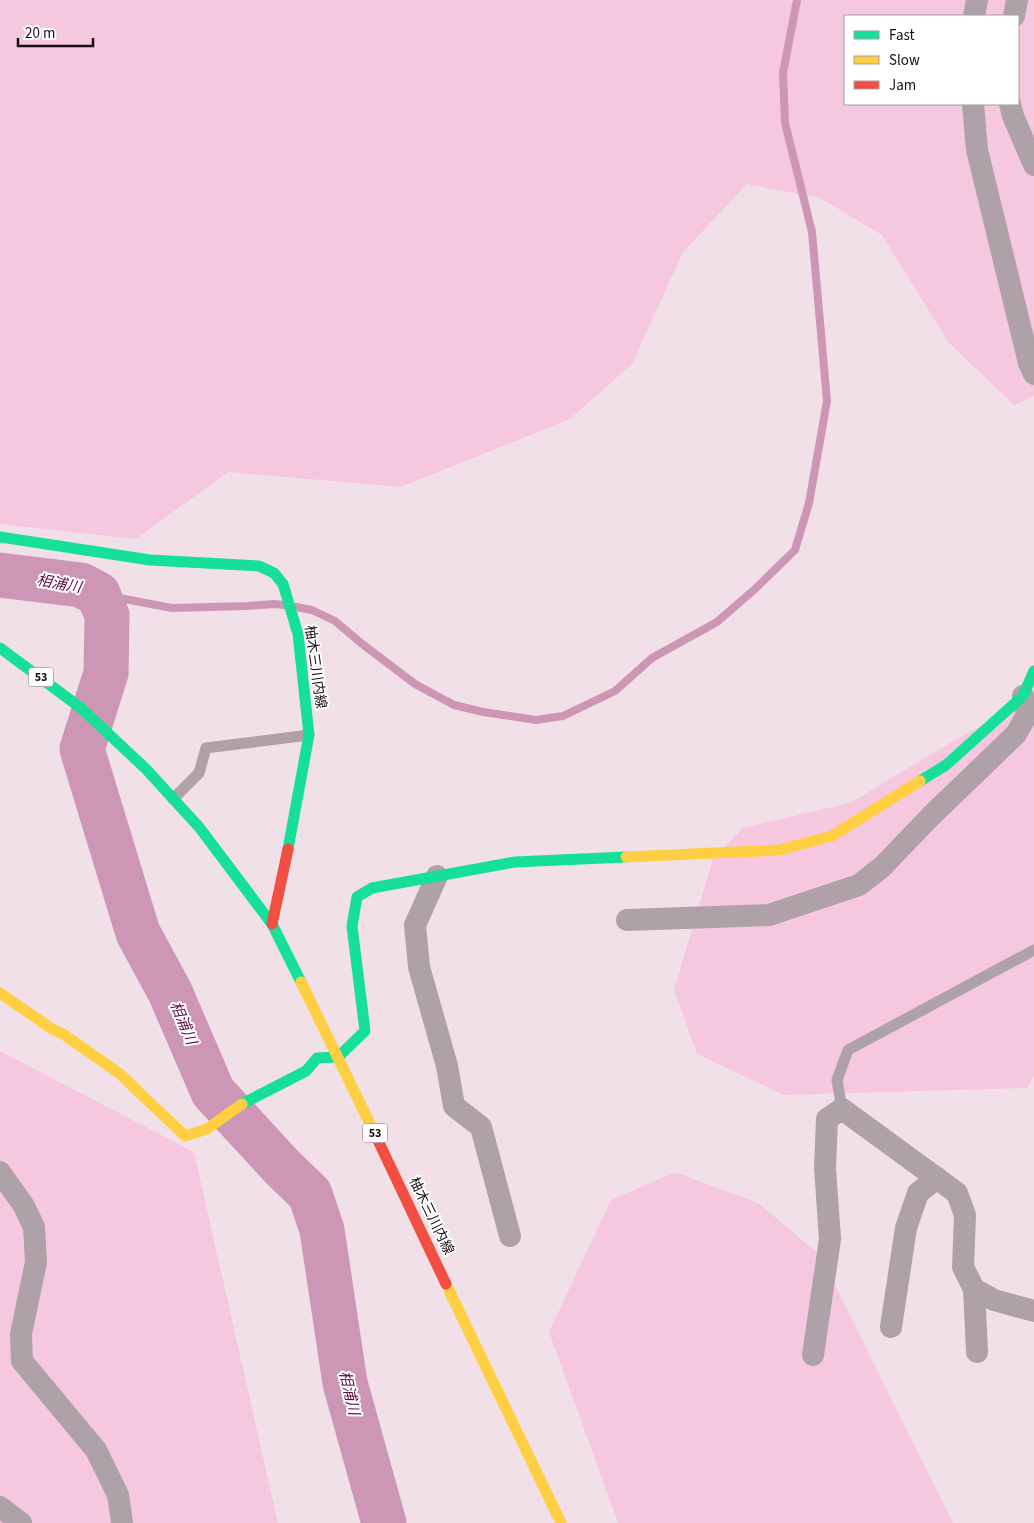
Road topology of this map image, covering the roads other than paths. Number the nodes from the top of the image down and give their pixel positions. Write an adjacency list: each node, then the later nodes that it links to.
1 (977, 0): 3 (street)
2 (1017, 0): 4 (street)
3 (974, 15)
4 (1014, 15)
5 (973, 105): 8 (street)
6 (1010, 105): 7 (street)
7 (1034, 165)
8 (1034, 374)
9 (0, 537): 13 (street, 柚木三川内線)
10 (0, 648): 14 (street, 柚木三川内線 / 53)
11 (1034, 671): 12 (street)
12 (1023, 696): 15 (street); 16 (street)
13 (309, 735): 14 (lane); 17 (street, 柚木三川内線)
14 (173, 799): 17 (street, 柚木三川内線 / 53)
15 (437, 876): 20 (street); 24 (street)
16 (627, 920)
17 (272, 924): 20 (street, 柚木三川内線 / 53)
18 (1034, 950): 21 (lane)
19 (0, 993): 20 (street)
20 (338, 1057): 33 (street, 柚木三川内線 / 53)
21 (842, 1110): 23 (street); 29 (street)
22 (0, 1172): 32 (street)
23 (937, 1178): 25 (street); 27 (street)
24 (510, 1236)
25 (974, 1289): 26 (street); 28 (street)
26 (1034, 1310)
27 (891, 1327)
28 (977, 1352)
29 (813, 1355)
30 (0, 1507): 31 (street)
31 (21, 1523)
32 (122, 1523)
33 (561, 1523)

